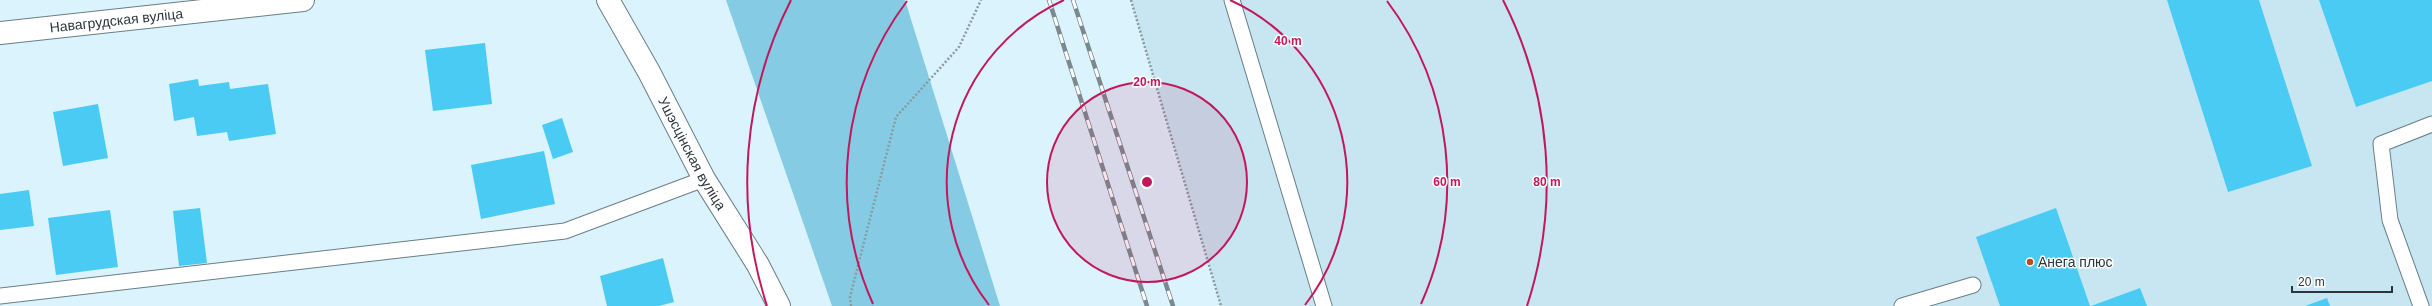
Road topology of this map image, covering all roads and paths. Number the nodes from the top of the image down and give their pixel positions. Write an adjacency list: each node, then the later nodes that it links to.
1 (302, 0): 6 (street, Навагрудская вуліца)
2 (608, 0): 8 (street, Ушэсцінская вуліца)
3 (981, 0): 12 (path)
4 (1131, 0): 13 (path)
5 (1232, 0): 14 (lane)
6 (0, 33)
7 (2432, 124): 16 (lane)
8 (704, 179): 10 (lane); 11 (street, Ушэсцінская вуліца)
9 (1973, 286): 15 (lane)
10 (0, 296)
11 (779, 306)
12 (851, 306)
13 (1221, 306)
14 (1324, 306)
15 (1902, 306)
16 (2421, 306)

